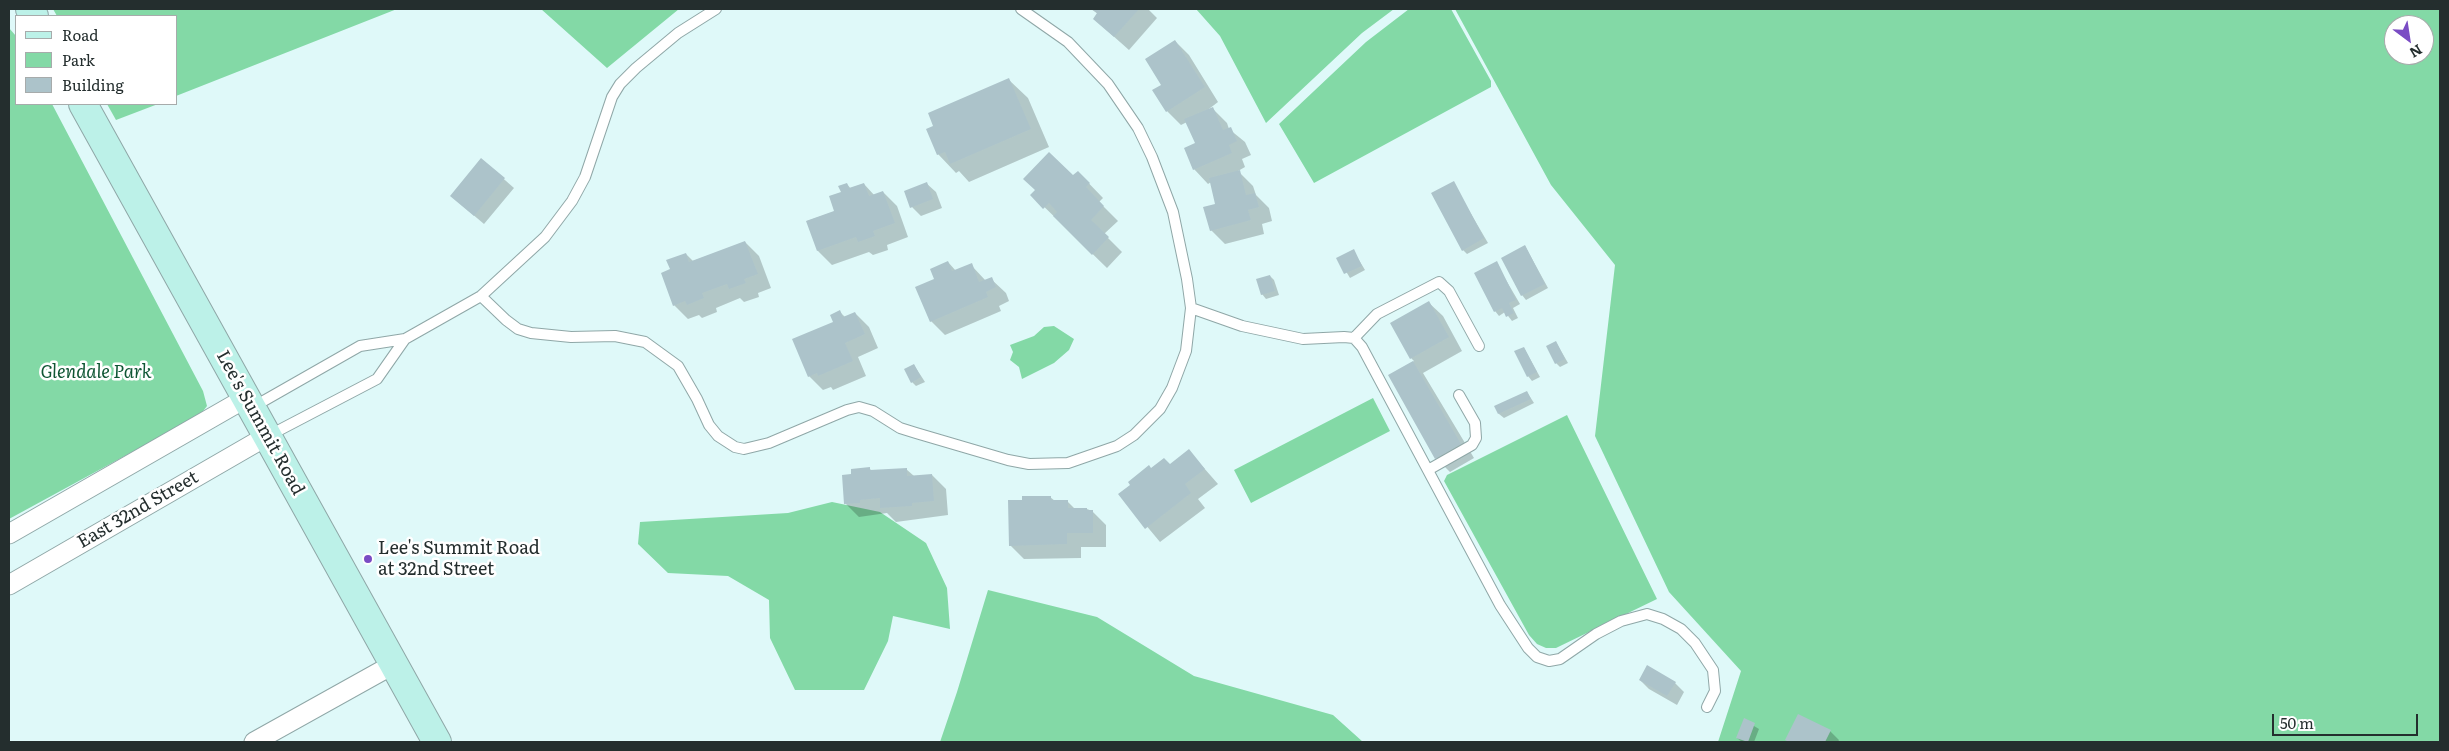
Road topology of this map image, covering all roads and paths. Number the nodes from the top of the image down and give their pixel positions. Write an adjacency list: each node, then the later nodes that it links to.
1 (716, 9): 4 (lane)
2 (1021, 9): 5 (lane)
3 (84, 105): 10 (main road, Lee's Summit Road)
4 (482, 296): 5 (lane); 7 (lane)
5 (1191, 308): 6 (lane)
6 (1354, 338): 8 (lane); 12 (lane)
7 (405, 339): 10 (lane); 11 (lane)
8 (1479, 346)
9 (1459, 395): 12 (lane)
10 (249, 403): 11 (main road, Lee's Summit Road); 13 (street)
11 (267, 436): 14 (street, East 32nd Street); 15 (main road, Lee's Summit Road)
12 (1428, 470): 16 (lane)
13 (9, 534)
14 (9, 585)
15 (394, 664): 17 (street); 18 (main road, Lee's Summit Road)
16 (1708, 707)
17 (254, 742)
18 (437, 742)

